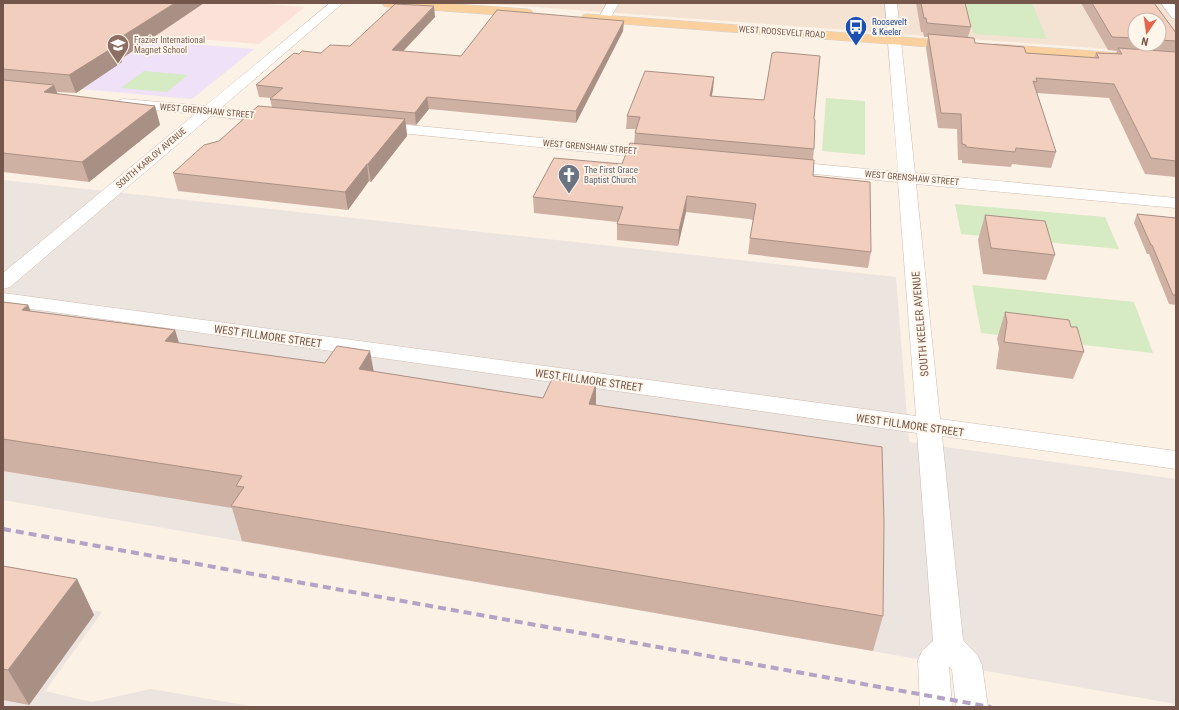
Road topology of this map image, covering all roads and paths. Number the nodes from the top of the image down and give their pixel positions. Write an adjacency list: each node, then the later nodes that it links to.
1 (337, 3): 15 (street, SOUTH KARLOV AVENUE)
2 (388, 3): 6 (main road)
3 (613, 3): 9 (street)
4 (891, 3): 10 (street, SOUTH KEELER AVENUE)
5 (1167, 3): 7 (street)
6 (536, 14)
7 (1176, 15)
8 (574, 17): 9 (main road, WEST ROOSEVELT ROAD)
9 (604, 19): 10 (main road, WEST ROOSEVELT ROAD)
10 (895, 40): 11 (main road, WEST ROOSEVELT ROAD); 20 (street, SOUTH KEELER AVENUE)
11 (969, 46)
12 (984, 47): 13 (main road)
13 (1176, 61)
14 (105, 101): 15 (street, WEST GRENSHAW STREET)
15 (208, 111): 16 (street, WEST GRENSHAW STREET); 22 (street, SOUTH KARLOV AVENUE)
16 (292, 119)
17 (362, 126): 18 (street, WEST GRENSHAW STREET)
18 (676, 156)
19 (771, 165): 20 (street, WEST GRENSHAW STREET)
20 (907, 178): 21 (street, WEST GRENSHAW STREET); 24 (street, SOUTH KEELER AVENUE)
21 (1176, 203)
22 (3, 283)
23 (3, 299): 24 (street, WEST FILLMORE STREET)
24 (929, 427): 25 (street, WEST FILLMORE STREET); 26 (street, SOUTH KEELER AVENUE)
25 (1176, 460)
26 (948, 645): 27 (street); 28 (street)
27 (936, 707)
28 (972, 707)

